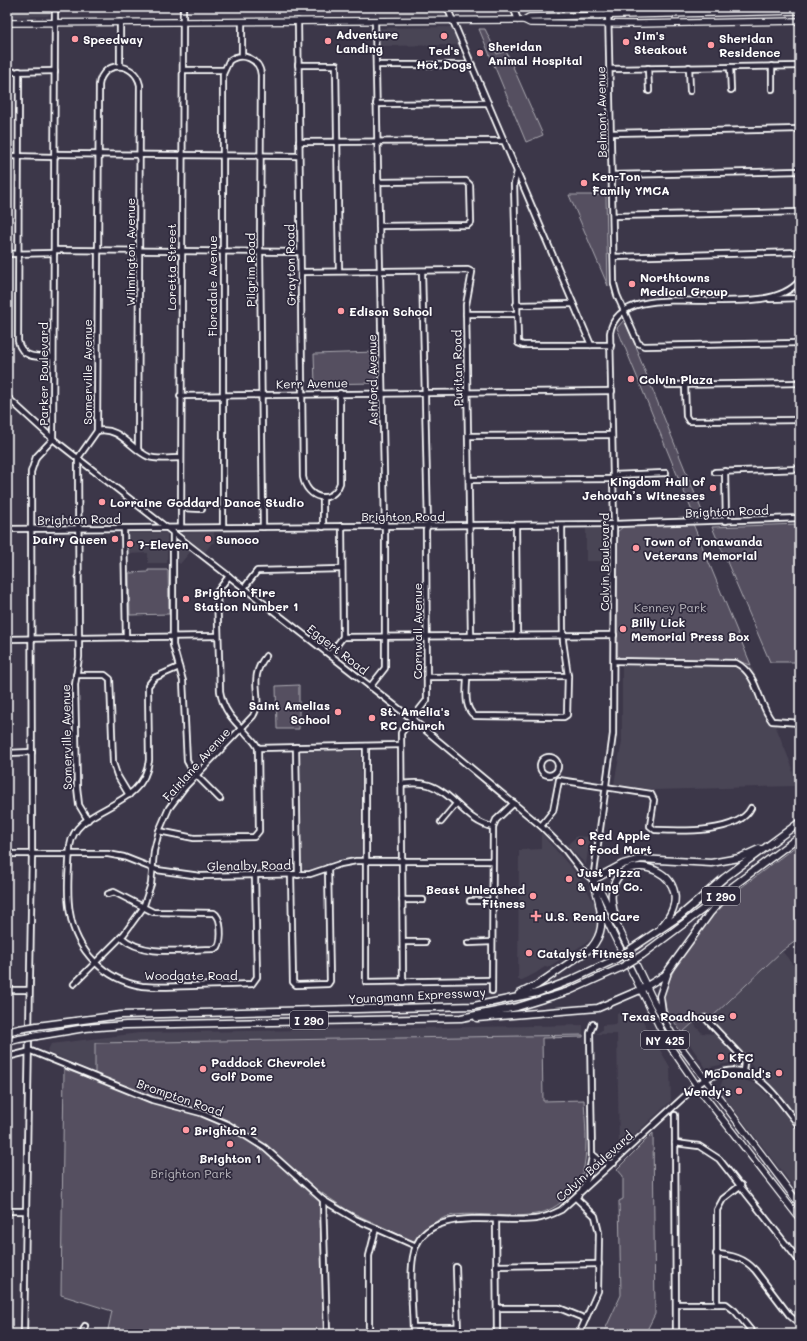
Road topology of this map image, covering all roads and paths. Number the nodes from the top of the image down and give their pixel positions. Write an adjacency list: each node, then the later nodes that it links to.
1 (55, 7): 17 (street, Parker Boulevard)
2 (183, 7): 15 (street, Loretta Street)
3 (447, 7): 12 (street)
4 (513, 7): 9 (street)
5 (608, 7): 8 (street, Belmont Avenue)
6 (800, 11): 7 (main road)
7 (713, 13): 8 (main road); 18 (main road)
8 (608, 15): 9 (main road); 20 (street, Belmont Avenue)
9 (521, 20): 12 (main road); 20 (main road)
10 (298, 21): 11 (main road); 16 (main road); 23 (street, Grayton Road)
11 (375, 21): 12 (main road); 24 (street, Ashford Avenue)
12 (453, 21): 22 (street)
13 (800, 21): 18 (main road)
14 (120, 22): 15 (main road); 17 (main road); 25 (street)
15 (183, 22): 16 (main road); 31 (street, Loretta Street)
16 (242, 22): 21 (street)
17 (55, 23): 19 (main road); 35 (street, Parker Boulevard)
18 (713, 23): 20 (main road)
19 (7, 24)
20 (609, 24): 33 (street, Belmont Avenue)
21 (242, 56): 32 (street); 55 (street, Pilgrim Road)
22 (472, 64): 24 (street); 41 (street)
23 (298, 65): 45 (street); 47 (street, Grayton Road)
24 (376, 65): 42 (street, Ashford Avenue)
25 (120, 66): 49 (street, Somerville Avenue); 50 (street, Wilmington Avenue)
26 (772, 66): 27 (street); 28 (street); 37 (street)
27 (800, 66)
28 (730, 67): 30 (street); 38 (street)
29 (648, 68): 30 (street); 33 (street); 39 (street)
30 (689, 68): 40 (street)
31 (183, 70): 32 (street); 51 (street, Loretta Street)
32 (224, 70): 52 (street, Floradale Avenue)
33 (610, 70): 44 (street, Belmont Avenue)
34 (19, 71): 35 (street); 36 (street); 57 (street)
35 (55, 71): 54 (street, Parker Boulevard)
36 (7, 72)
37 (772, 89)
38 (731, 90)
39 (649, 91)
40 (690, 91)
41 (488, 103): 42 (street); 46 (street)
42 (376, 104): 48 (street, Ashford Avenue)
43 (800, 129): 44 (street)
44 (611, 133): 60 (street, Belmont Avenue)
45 (337, 141): 47 (street); 48 (street); 76 (street)
46 (504, 141): 48 (street); 59 (street)
47 (299, 142): 56 (street, Grayton Road)
48 (377, 142): 61 (street, Ashford Avenue)
49 (98, 155): 50 (street); 54 (street); 65 (street, Somerville Avenue)
50 (140, 155): 51 (street); 66 (street, Wilmington Avenue)
51 (182, 155): 52 (street); 67 (street, Loretta Street)
52 (223, 155): 55 (street); 69 (street, Floradale Avenue)
53 (7, 156): 57 (street)
54 (55, 156): 57 (street); 68 (street, Parker Boulevard)
55 (260, 156): 56 (street); 70 (street, Pilgrim Road)
56 (299, 156): 71 (street, Grayton Road)
57 (18, 157): 74 (street)
58 (800, 171): 60 (street)
59 (517, 172): 85 (street); 86 (street)
60 (612, 175): 63 (street, Belmont Avenue)
61 (378, 182): 64 (street, Ashford Avenue); 64 (street)
62 (800, 212): 63 (street)
63 (613, 216): 75 (street, Belmont Avenue)
64 (379, 226): 77 (street, Ashford Avenue)
65 (98, 251): 66 (street); 68 (street); 108 (street, Somerville Avenue)
66 (140, 251): 67 (street); 112 (street, Wilmington Avenue)
67 (181, 251): 69 (street); 105 (street, Loretta Street)
68 (54, 252): 74 (street); 93 (street, Parker Boulevard)
69 (222, 252): 70 (street); 106 (street, Floradale Avenue)
70 (260, 252): 71 (street); 103 (street, Pilgrim Road)
71 (300, 252): 79 (street, Grayton Road)
72 (800, 252): 75 (street)
73 (7, 254): 74 (street)
74 (18, 254): 93 (street)
75 (614, 257): 87 (street, Belmont Avenue)
76 (339, 271): 77 (street, Puritan Road); 79 (street, Puritan Road)
77 (380, 271): 78 (street, Puritan Road); 102 (street, Ashford Avenue)
78 (422, 271): 88 (street, Puritan Road); 98 (street, Cornwall Avenue)
79 (301, 272): 100 (street, Grayton Road)
80 (800, 280): 81 (street)
81 (787, 291): 83 (street); 84 (street)
82 (800, 298): 84 (street)
83 (762, 299): 84 (street); 87 (street)
84 (791, 299)
85 (574, 304): 86 (street); 91 (street)
86 (516, 305): 89 (street)
87 (624, 310): 90 (street, Belmont Avenue); 92 (street, Colvin Boulevard)
88 (466, 314): 89 (street); 99 (street, Puritan Road)
89 (516, 314): 91 (street)
90 (800, 343)
91 (591, 345): 92 (street)
92 (611, 345): 97 (street, Colvin Boulevard)
93 (53, 357): 111 (street, Parker Boulevard)
94 (800, 383): 96 (street)
95 (668, 385): 96 (street)
96 (685, 385): 107 (street)
97 (612, 391): 99 (street, Kerr Avenue); 109 (street, Colvin Boulevard)
98 (425, 392): 99 (street, Kerr Avenue); 102 (street, Kerr Avenue); 132 (street, Cornwall Avenue)
99 (467, 392): 110 (street, Puritan Road)
100 (302, 393): 101 (street, Kerr Avenue); 103 (street, Kerr Avenue); 121 (street, Grayton Road)
101 (340, 393): 102 (street, Kerr Avenue); 121 (street)
102 (382, 393): 131 (street, Ashford Avenue)
103 (262, 395): 106 (street, Kerr Avenue); 137 (street, Pilgrim Road)
104 (7, 396): 111 (street, Eggert Road)
105 (180, 396): 106 (street, Kerr Avenue); 114 (street, Loretta Street)
106 (222, 396): 133 (street, Floradale Avenue)
107 (800, 420)
108 (97, 431): 112 (street); 113 (street, Somerville Avenue)
109 (612, 435): 110 (street); 119 (street, Colvin Boulevard)
110 (468, 436): 120 (street, Puritan Road)
111 (53, 439): 113 (street, Eggert Road); 141 (street, Parker Boulevard)
112 (138, 449): 114 (street)
113 (78, 458): 135 (street, Eggert Road); 139 (street, Somerville Avenue)
114 (180, 458): 122 (street, Loretta Street)
115 (800, 469): 116 (street)
116 (725, 471): 117 (street); 125 (street)
117 (715, 472)
118 (666, 473): 119 (street)
119 (613, 477): 120 (street); 126 (street, Colvin Boulevard)
120 (469, 480): 127 (street, Puritan Road)
121 (323, 497): 134 (street)
122 (181, 508): 123 (street); 136 (street, Loretta Street)
123 (202, 508)
124 (800, 518): 125 (street, Brighton Road)
125 (726, 521): 126 (street, Brighton Road)
126 (614, 524): 129 (street, Brighton Road); 146 (street, Colvin Boulevard)
127 (470, 525): 128 (street, Brighton Road); 132 (street, Brighton Road); 148 (street, Puritan Road)
128 (516, 525): 129 (street, Brighton Road); 149 (street)
129 (562, 525): 150 (street)
130 (342, 526): 131 (street, Brighton Road); 134 (street, Brighton Road); 143 (street)
131 (385, 526): 132 (street, Brighton Road); 153 (street, Ashford Avenue)
132 (428, 526): 154 (street, Cornwall Avenue)
133 (223, 527): 136 (street, Brighton Road); 137 (street, Brighton Road)
134 (323, 527): 137 (street, Brighton Road)
135 (168, 528): 136 (street, Brighton Road); 140 (street, Brighton Road); 142 (street, Eggert Road)
136 (181, 528)
137 (263, 528)
138 (7, 529): 141 (street, Brighton Road)
139 (77, 529): 140 (street, Brighton Road); 141 (street, Brighton Road); 155 (street, Somerville Avenue)
140 (124, 529): 156 (street)
141 (32, 530): 158 (street, Parker Boulevard)
142 (172, 532): 144 (street, Eggert Road); 151 (street)
143 (342, 569): 145 (street); 152 (street)
144 (229, 576): 145 (street, Eggert Road); 147 (street)
145 (244, 588): 159 (street, Eggert Road)
146 (614, 635): 150 (street); 161 (street, Colvin Boulevard)
147 (218, 636): 151 (street); 170 (street)
148 (471, 636): 149 (street); 154 (street)
149 (517, 636): 150 (street)
150 (563, 636): 164 (street)
151 (173, 637): 156 (street); 162 (street)
152 (343, 637): 153 (street); 159 (street)
153 (385, 637): 154 (street); 167 (street, Ashford Avenue)
154 (426, 637): 165 (street, Cornwall Avenue)
155 (79, 638): 156 (street); 158 (street); 163 (street, Somerville Avenue)
156 (126, 638)
157 (7, 639): 158 (street)
158 (32, 639): 175 (street, Parker Boulevard)
159 (330, 654): 167 (street, Eggert Road)
160 (266, 656): 170 (street, Fairlane Avenue)
161 (614, 661): 169 (street); 181 (street, Colvin Boulevard)
162 (179, 667): 178 (street); 182 (street, Woodgate Road)
163 (76, 675): 182 (street); 187 (street, Somerville Avenue)
164 (568, 676): 166 (street); 166 (street)
165 (427, 677): 166 (street); 168 (street, Cornwall Avenue)
166 (467, 677)
167 (370, 687): 168 (street, Eggert Road)
168 (412, 719): 172 (street, Cornwall Avenue); 184 (street, Eggert Road)
169 (800, 723)
170 (241, 728): 174 (street); 178 (street, Fairlane Avenue)
171 (366, 746): 172 (street); 173 (street); 198 (street)
172 (401, 746): 180 (street, Cornwall Avenue)
173 (296, 747): 174 (street); 203 (street)
174 (258, 748): 192 (street)
175 (32, 752): 176 (street); 195 (street, Parker Boulevard)
176 (7, 753)
177 (554, 773): 179 (street)
178 (196, 776): 183 (street); 192 (street, Fairlane Avenue)
179 (559, 780): 181 (street); 190 (street)
180 (402, 784): 185 (street); 199 (street, Cornwall Avenue)
181 (606, 787): 186 (street); 206 (street, Colvin Boulevard)
182 (129, 795): 187 (street, Woodgate Road)
183 (220, 799)
184 (514, 803): 190 (street, Eggert Road); 191 (street)
185 (456, 804): 188 (street); 191 (street)
186 (751, 808)
187 (88, 820): 196 (street, Woodgate Road)
188 (441, 822)
189 (800, 822): 194 (highway, Youngmann Expressway / I 290)
190 (540, 826): 206 (street, Eggert Road)
191 (492, 827): 200 (street)
192 (159, 831): 202 (street, Fairlane Avenue)
193 (800, 836): 207 (highway, Youngmann Expressway / I 290)
194 (773, 842): 206 (highway); 216 (highway, Youngmann Expressway / I 290)
195 (32, 853): 196 (street, Glenalby Road); 197 (street, Glenalby Road); 229 (street, Parker Boulevard)
196 (70, 853): 202 (street, Glenalby Road); 222 (street, Woodgate Road)
197 (7, 854)
198 (366, 861): 199 (street, Glenalby Road); 201 (street, Glenalby Road); 225 (street)
199 (402, 861): 200 (street, Glenalby Road); 209 (street, Cornwall Avenue)
200 (492, 861): 212 (street)
201 (328, 868): 203 (street, Glenalby Road); 205 (street)
202 (153, 869): 204 (street, Glenalby Road); 214 (street, Fairlane Avenue)
203 (298, 874): 205 (street, Glenalby Road)
204 (255, 875): 205 (street, Glenalby Road); 222 (street, Woodgate Road)
205 (292, 875)
206 (593, 880): 213 (main road, NY 425); 215 (main road)
207 (734, 886): 223 (highway); 233 (highway, Youngmann Expressway / I 290, bridge)
208 (108, 894): 214 (street)
209 (402, 900): 210 (street); 218 (street, Cornwall Avenue)
210 (423, 900)
211 (470, 901): 212 (street)
212 (492, 901): 220 (street)
213 (599, 903): 230 (main road, NY 425); 232 (highway)
214 (143, 908): 217 (street, Fairlane Avenue); 217 (street)
215 (617, 925): 216 (highway); 227 (main road, NY 425)
216 (653, 935): 232 (highway, Youngmann Expressway / I 290, bridge)
217 (121, 937): 222 (street, Fairlane Avenue)
218 (403, 942): 219 (street); 225 (street, Cornwall Avenue)
219 (425, 942)
220 (492, 942): 221 (street); 224 (street)
221 (468, 943)
222 (95, 963): 226 (street, Fairlane Avenue)
223 (671, 968): 227 (highway); 234 (highway)
224 (492, 980): 225 (street); 231 (street)
225 (403, 982)
226 (74, 984)
227 (646, 987): 230 (highway); 234 (main road, NY 425)
228 (7, 990): 229 (street)
229 (29, 990): 239 (street, Parker Boulevard)
230 (640, 990): 233 (highway); 243 (main road, NY 425)
231 (492, 991)
232 (501, 1001): 237 (highway, Youngmann Expressway / I 290, bridge)
233 (461, 1018): 238 (highway, Youngmann Expressway / I 290, bridge)
234 (662, 1018): 242 (main road, NY 425)
235 (705, 1018): 241 (street)
236 (592, 1024): 247 (street)
237 (7, 1032)
238 (7, 1042)
239 (28, 1052): 240 (street); 251 (street, Brompton Road); 254 (street, Parker Boulevard)
240 (7, 1056)
241 (743, 1071): 242 (street, Colvin Boulevard); 245 (street)
242 (704, 1080): 243 (street, Colvin Boulevard); 252 (main road, NY 425)
243 (697, 1085): 248 (street, Colvin Boulevard); 255 (main road, NY 425)
244 (675, 1115): 246 (street)
245 (800, 1127)
246 (675, 1143): 249 (street); 264 (street)
247 (592, 1154): 248 (street); 250 (street)
248 (614, 1163): 250 (street, Colvin Boulevard)
249 (741, 1185): 259 (street); 260 (street)
250 (576, 1198): 256 (street, Colvin Boulevard); 261 (street)
251 (323, 1200): 257 (street, Brompton Road); 274 (street)
252 (800, 1205)
253 (7, 1211): 254 (street)
254 (26, 1211): 272 (street, Parker Boulevard)
255 (800, 1219)
256 (496, 1220): 258 (street, Colvin Boulevard); 262 (street)
257 (376, 1228): 258 (street, Brompton Road); 275 (street)
258 (416, 1246): 270 (street, Colvin Boulevard)
259 (716, 1254): 265 (street); 268 (street)
260 (800, 1262)
261 (599, 1264): 262 (street); 267 (street)
262 (496, 1266): 266 (street)
263 (456, 1267): 271 (street)
264 (677, 1304): 265 (street); 280 (street)
265 (717, 1304): 281 (street)
266 (497, 1308): 267 (street); 278 (street)
267 (586, 1319): 279 (street)
268 (800, 1324)
269 (85, 1326): 273 (street)
270 (413, 1327): 271 (street); 276 (street, Colvin Boulevard)
271 (457, 1327): 277 (street)
272 (24, 1334)
273 (82, 1334)
274 (327, 1334)
275 (369, 1334)
276 (413, 1334)
277 (458, 1334)
278 (497, 1334)
279 (579, 1334)
280 (676, 1334)
281 (754, 1334)

